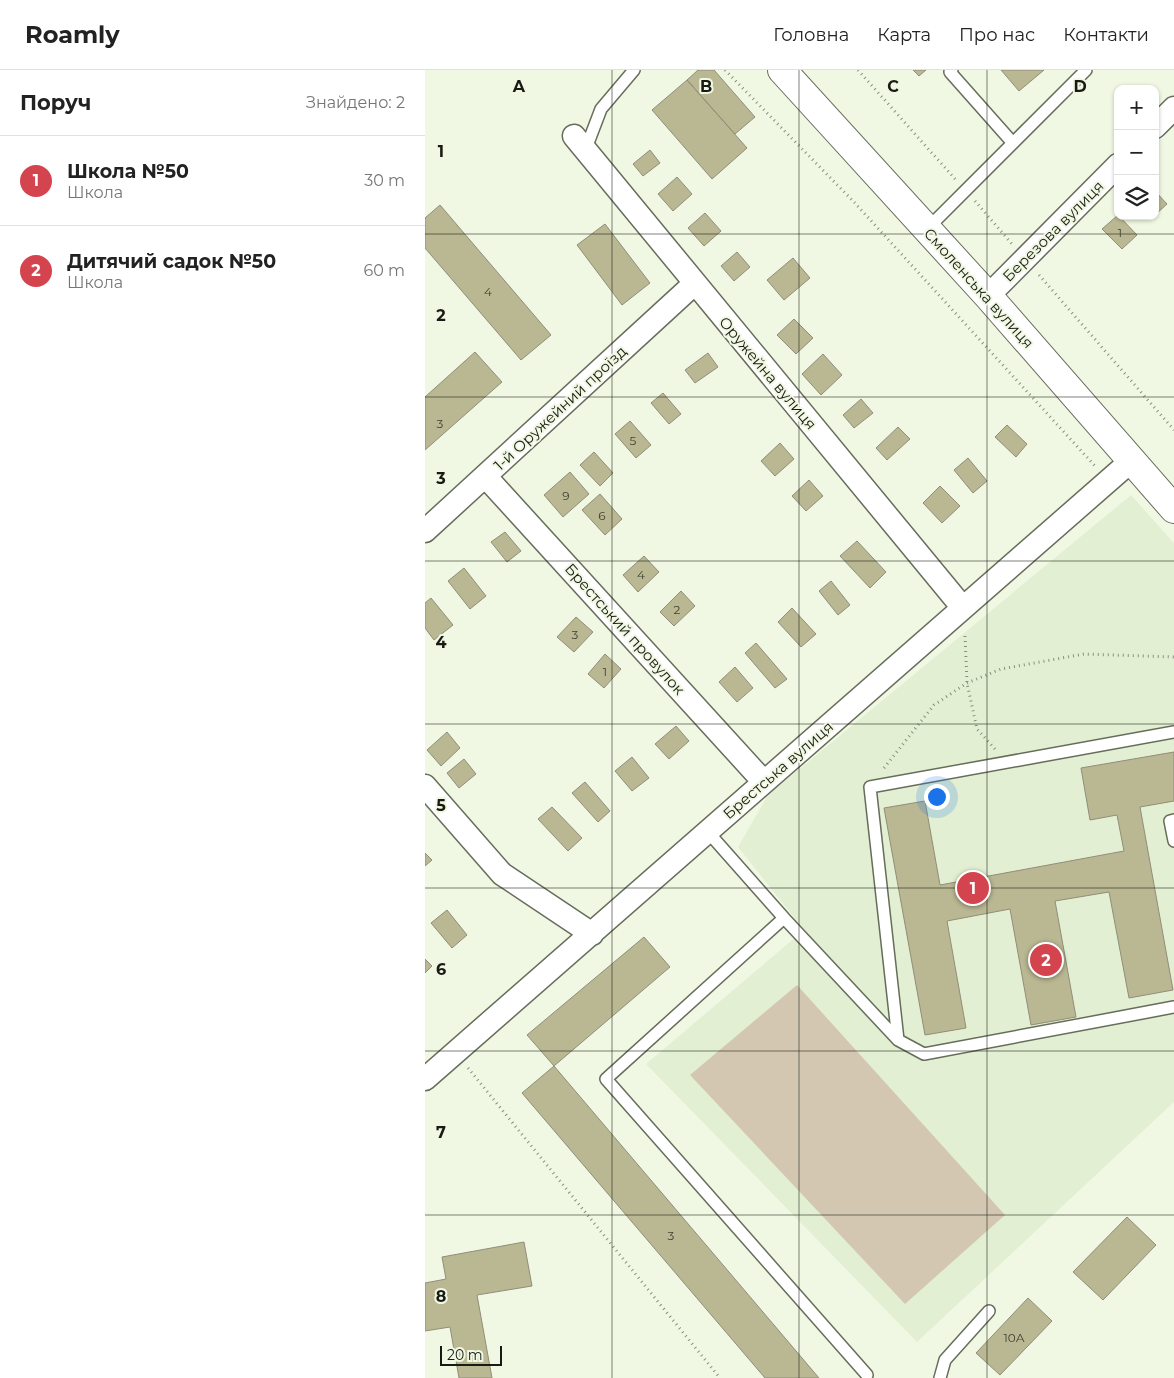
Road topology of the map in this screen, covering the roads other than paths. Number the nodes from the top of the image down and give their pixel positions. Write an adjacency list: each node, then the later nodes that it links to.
1 (633, 70): 8 (lane)
2 (782, 70): 10 (street, Смоленська вулиця)
3 (952, 70): 7 (lane)
4 (1086, 70): 7 (lane)
5 (1174, 108): 6 (street)
6 (1159, 123)
7 (1011, 142): 10 (lane)
8 (579, 143): 11 (street, Оружейна вулиця)
9 (1114, 169): 12 (street, Березова вулиця)
10 (927, 229): 12 (street, Смоленська вулиця)
11 (694, 284): 14 (street, 1-й Оружейний проїзд); 17 (street, Оружейна вулиця)
12 (988, 296): 13 (street, Смоленська вулиця)
13 (1131, 461): 15 (street, Смоленська вулиця); 17 (street, Брестська вулиця)
14 (486, 477): 16 (street, 1-й Оружейний проїзд); 19 (street, Брестський провулок)
15 (1174, 509)
16 (425, 531)
17 (963, 608): 19 (street, Брестська вулиця)
18 (1174, 732): 27 (lane)
19 (765, 782): 22 (street, Брестська вулиця)
20 (425, 786): 25 (street)
21 (1174, 820): 23 (lane)
22 (708, 832): 24 (lane); 25 (street, Брестська вулиця)
23 (1174, 842)
24 (784, 918): 27 (lane); 30 (lane)
25 (592, 934): 28 (street, Брестська вулиця)
26 (1174, 1007): 27 (lane)
27 (898, 1040)
28 (425, 1079)
29 (989, 1311): 31 (lane)
30 (867, 1375)
31 (940, 1378)

